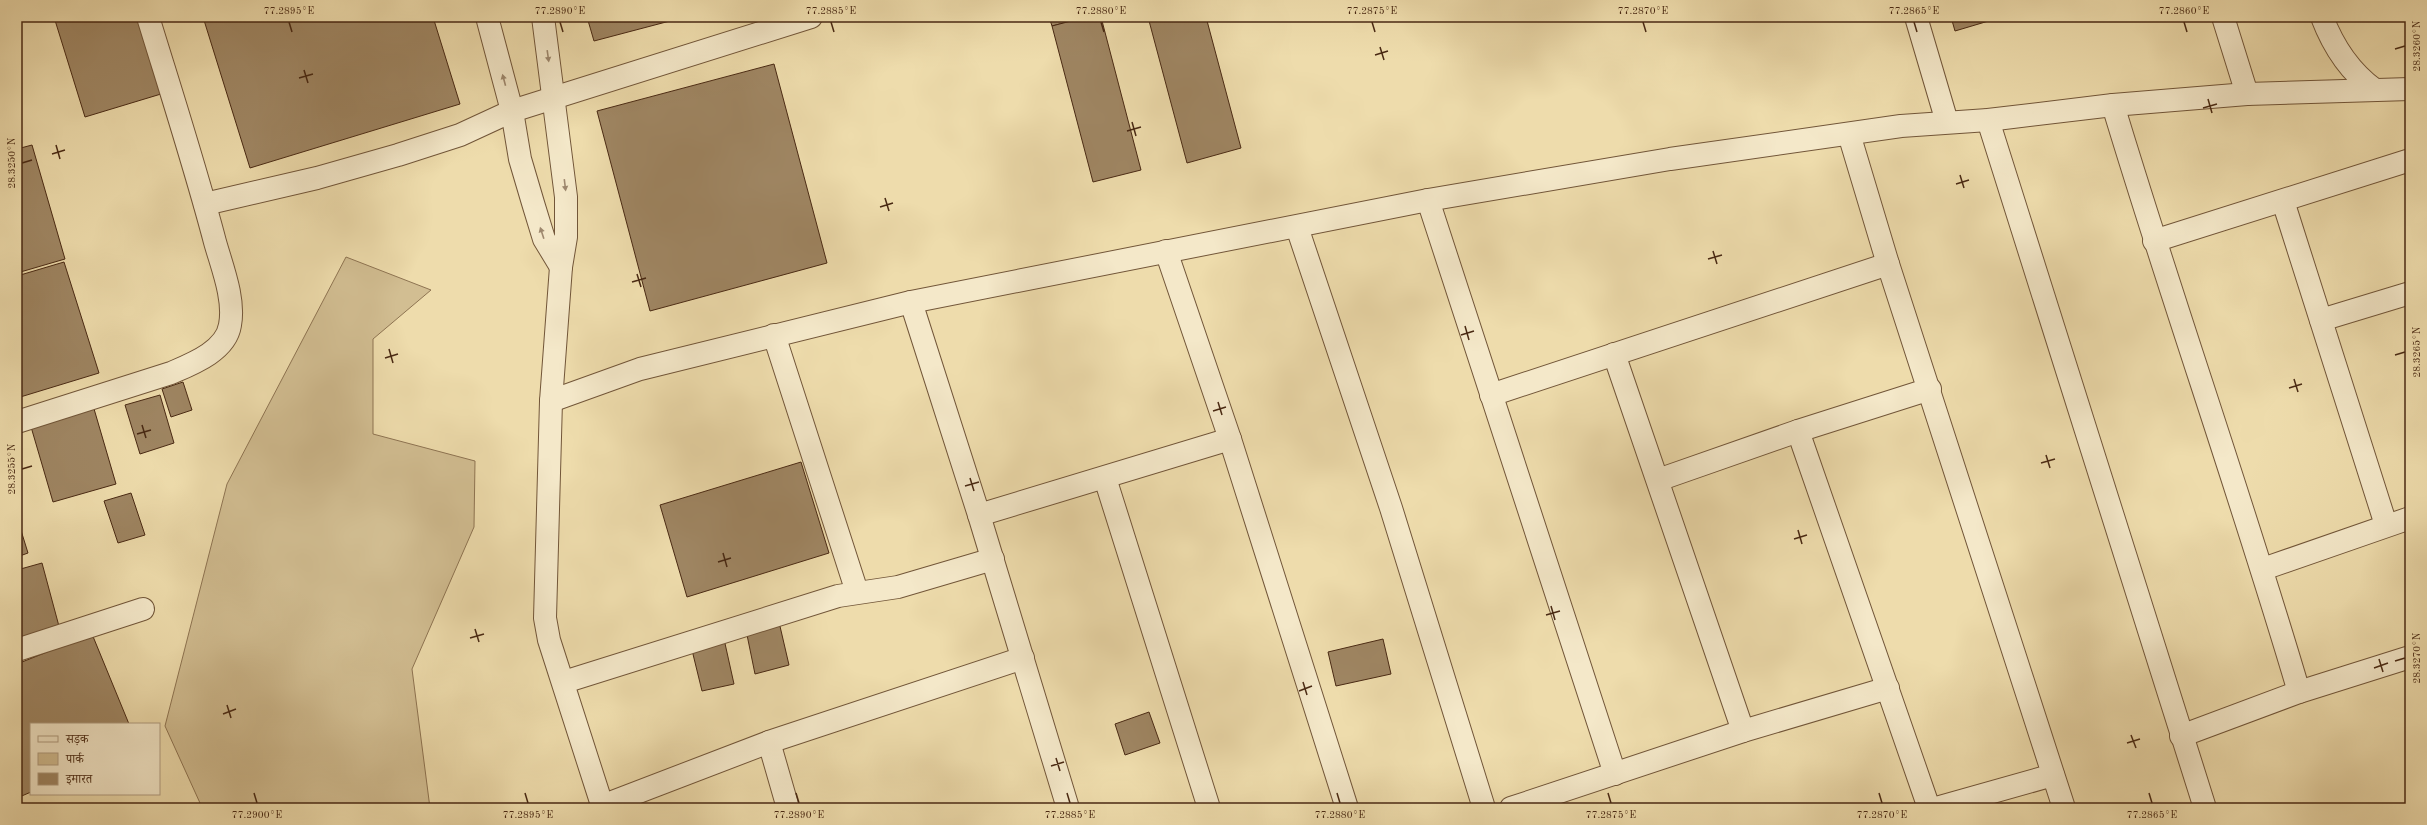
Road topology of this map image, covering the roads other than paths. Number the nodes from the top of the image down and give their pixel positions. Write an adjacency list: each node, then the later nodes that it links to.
1 (148, 17): 20 (street)
2 (487, 17): 13 (street, one-way to 2)
3 (543, 17): 11 (street, one-way to 11)
4 (811, 17): 11 (street)
5 (1916, 17): 15 (street)
6 (2223, 17): 10 (street)
7 (2322, 17): 9 (street)
8 (2410, 89): 9 (street)
9 (2375, 90): 10 (street)
10 (2246, 94): 12 (street)
11 (554, 98): 13 (street); 25 (street, one-way to 25)
12 (2113, 104): 14 (street); 22 (street)
13 (512, 111): 20 (street); 25 (street, one-way to 13)
14 (1988, 120): 15 (street); 53 (street)
15 (1947, 122): 16 (street)
16 (1849, 134): 18 (street); 24 (street)
17 (2410, 160): 19 (street)
18 (1428, 200): 21 (street); 32 (street)
19 (2284, 201): 22 (street); 28 (street)
20 (205, 204): 34 (street)
21 (1297, 227): 23 (street); 62 (street)
22 (2154, 241): 43 (street)
23 (1166, 251): 27 (street); 36 (street)
24 (1888, 264): 30 (street); 31 (street)
25 (561, 267): 33 (street)
26 (2410, 293): 28 (street)
27 (911, 302): 29 (street); 39 (street)
28 (2321, 320): 41 (street)
29 (774, 335): 33 (street); 44 (street)
30 (1614, 354): 32 (street); 38 (street)
31 (1930, 389): 35 (street); 56 (street)
32 (1491, 395): 55 (street)
33 (551, 402): 49 (street)
34 (17, 422)
35 (1798, 431): 38 (street); 50 (street)
36 (1230, 439): 37 (street); 61 (street)
37 (1105, 478): 39 (street); 60 (street)
38 (1658, 480): 52 (street)
39 (979, 515): 42 (street)
40 (2410, 518): 41 (street)
41 (2386, 525): 43 (street)
42 (993, 559): 44 (street); 48 (street)
43 (2263, 570): 51 (street)
44 (857, 592): 49 (street)
45 (143, 609): 46 (street)
46 (17, 650)
47 (2410, 657): 51 (street)
48 (1023, 658): 54 (street); 59 (street)
49 (564, 682): 57 (street)
50 (1888, 688): 52 (street); 64 (street)
51 (2299, 692): 53 (street)
52 (1743, 731): 55 (street)
53 (2181, 736): 67 (street)
54 (769, 742): 57 (street); 58 (street)
55 (1614, 774): 63 (street)
56 (2053, 775): 65 (street); 66 (street)
57 (602, 807)
58 (788, 808)
59 (1068, 808)
60 (1209, 808)
61 (1347, 808)
62 (1484, 808)
63 (1511, 808)
64 (1929, 808)
65 (1936, 808)
66 (2064, 808)
67 (2205, 808)

